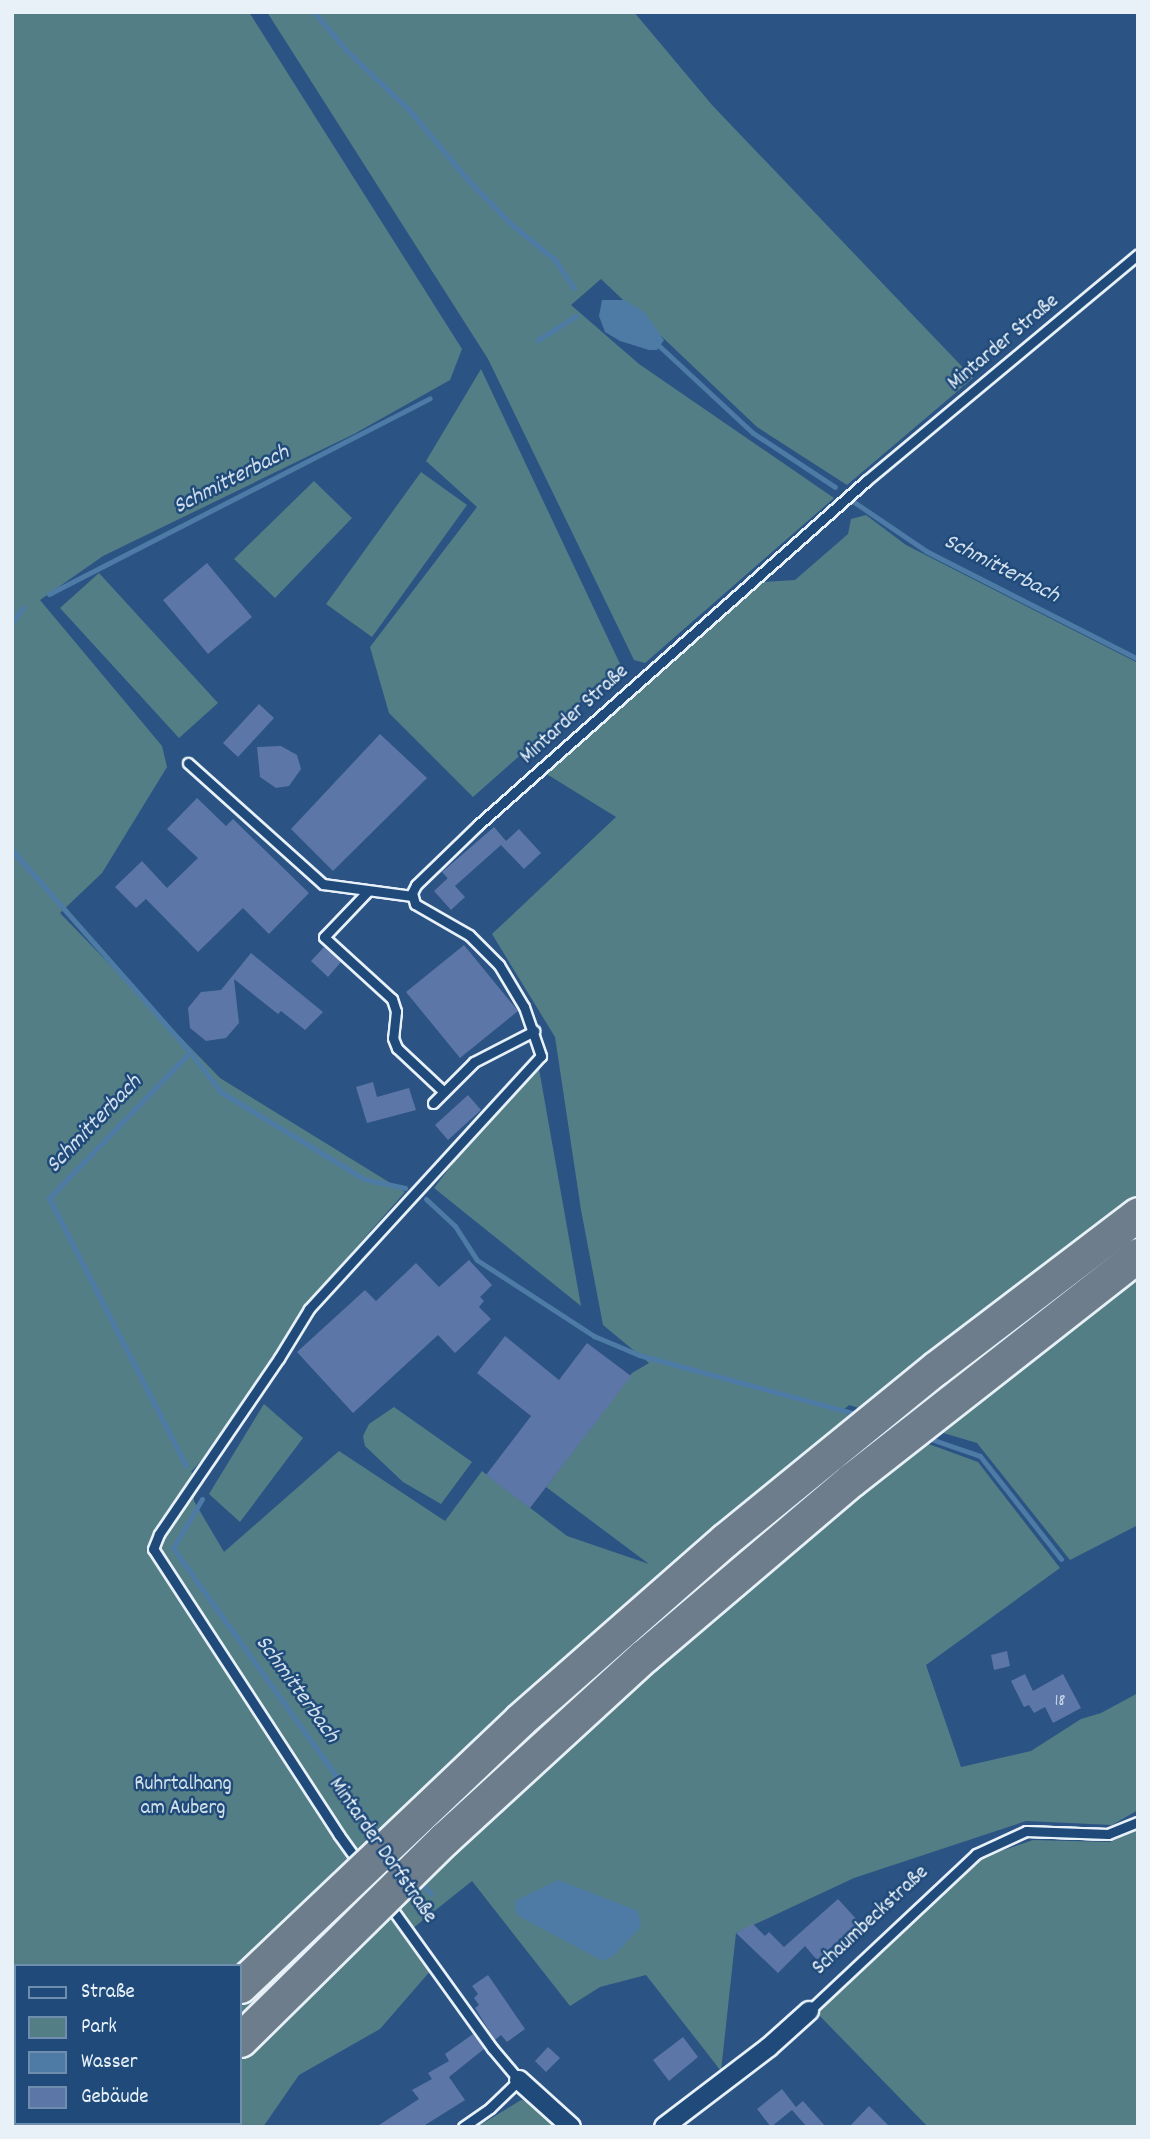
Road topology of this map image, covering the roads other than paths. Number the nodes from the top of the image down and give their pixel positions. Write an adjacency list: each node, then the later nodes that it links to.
1 (1138, 254): 4 (lane, Mintarder Straße)
2 (188, 763): 3 (lane)
3 (367, 892): 4 (lane); 6 (lane)
4 (412, 897): 5 (lane)
5 (534, 1031): 6 (lane); 11 (lane, Mintarder Dorfstraße)
6 (444, 1092): 7 (lane)
7 (433, 1103)
8 (1138, 1214): 11 (highway, bridge)
9 (1138, 1255): 14 (highway, bridge)
10 (1138, 1822): 13 (lane, Schaumbeckstraße)
11 (363, 1866): 12 (highway, bridge); 15 (lane, Mintarder Dorfstraße)
12 (242, 1984)
13 (809, 2011): 18 (street, Schaumbeckstraße)
14 (242, 2038)
15 (519, 2080): 16 (lane); 17 (street, Mintarder Dorfstraße)
16 (463, 2127)
17 (571, 2127)
18 (664, 2127)

